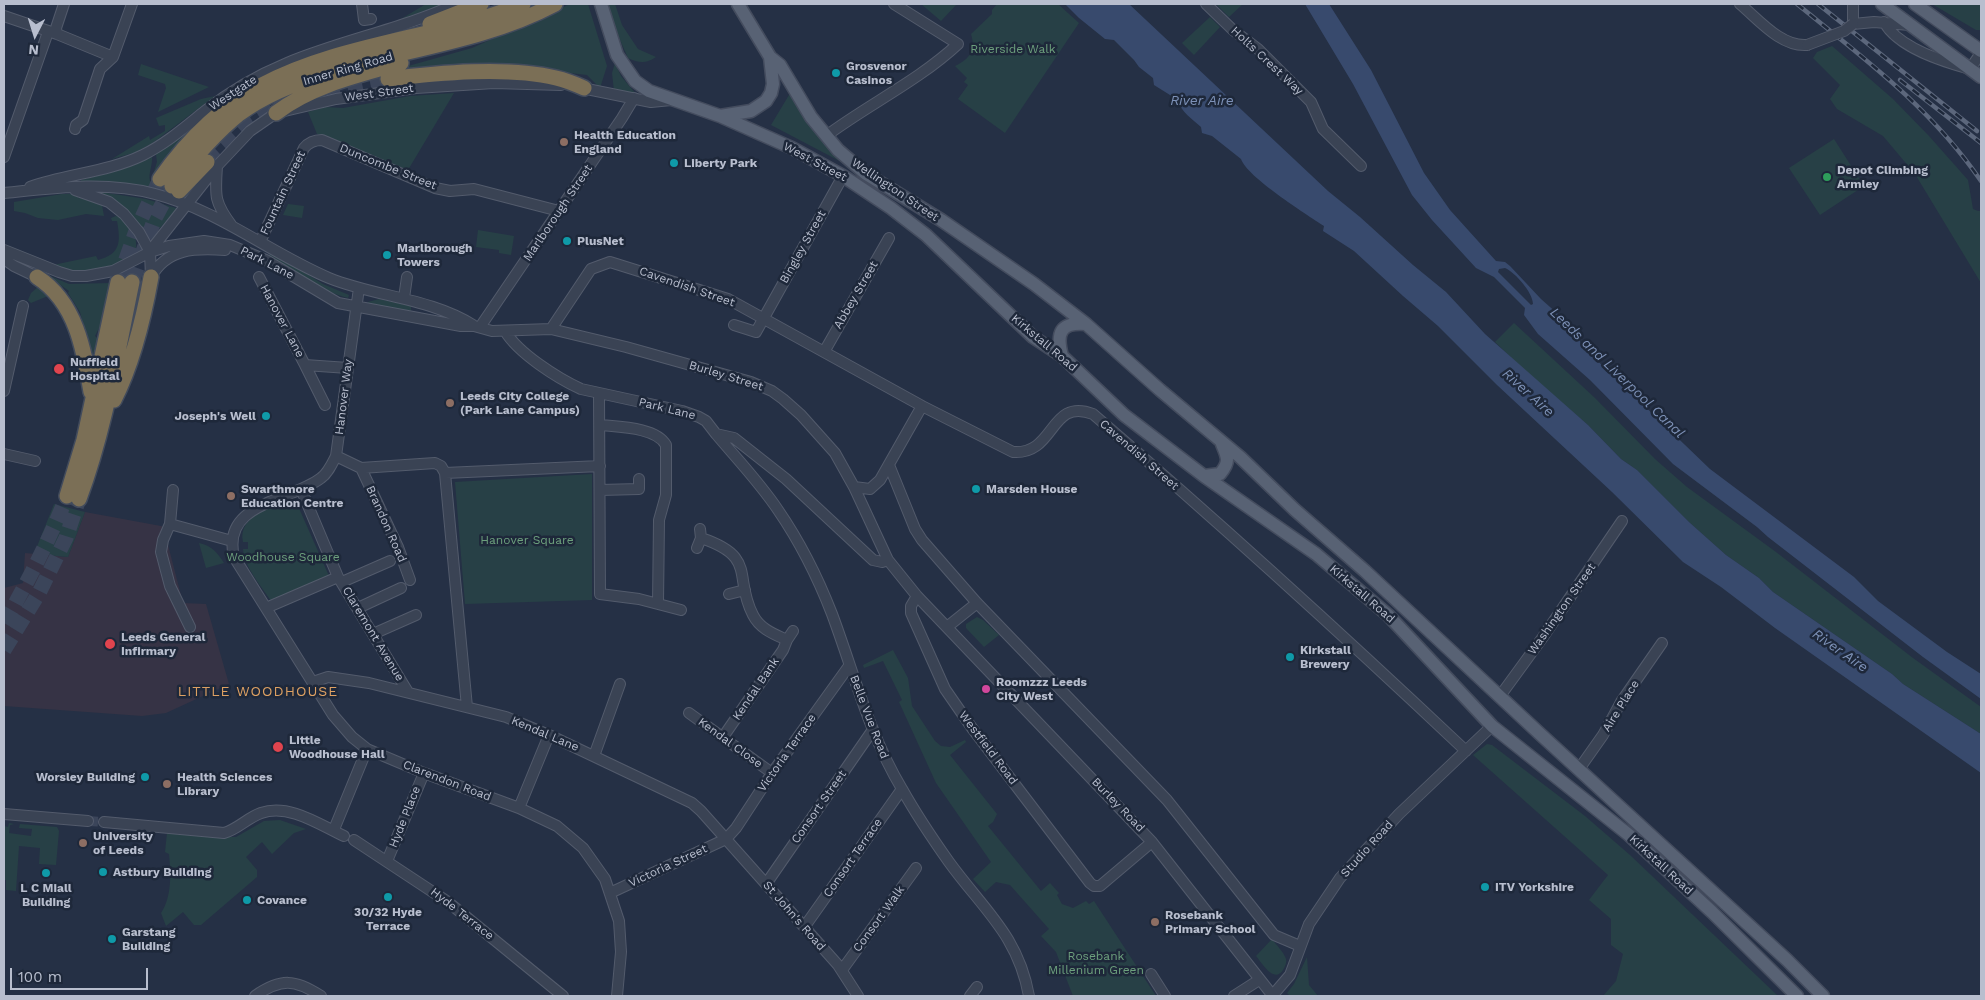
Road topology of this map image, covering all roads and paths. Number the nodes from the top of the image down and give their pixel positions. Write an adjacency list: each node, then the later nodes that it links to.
1 (64, 4): 21 (street)
2 (132, 4): 25 (street)
3 (362, 4): 17 (street)
4 (456, 4): 44 (street, Westgate)
5 (481, 4): 23 (highway)
6 (523, 4): 23 (highway, Inner Ring Road)
7 (555, 4): 22 (highway, Inner Ring Road)
8 (600, 4): 32 (main road, West Street)
9 (738, 4): 26 (main road, Wellington Street)
10 (894, 4): 36 (street)
11 (1206, 4): 40 (street, Holts Crest Way)
12 (1740, 4): 19 (street, bridge)
13 (1853, 4): 19 (street)
14 (1882, 4): 20 (main road)
15 (1915, 4): 24 (main road)
16 (4, 16): 21 (street)
17 (371, 19)
18 (1884, 22): 19 (street); 20 (street); 27 (street)
19 (1854, 24)
20 (1911, 25): 27 (main road)
21 (52, 33): 25 (street); 38 (street)
22 (445, 43): 33 (highway); 42 (highway, Inner Ring Road)
23 (380, 45): 42 (highway, Inner Ring Road)
24 (1981, 52): 27 (street)
25 (113, 57): 35 (street)
26 (770, 57): 34 (main road); 36 (main road, Wellington Street)
27 (1970, 69): 28 (main road)
28 (1981, 77)
29 (388, 79): 30 (highway)
30 (584, 88): 31 (street, West Street); 33 (street, West Street)
31 (634, 98): 32 (street, West Street); 47 (street, Marlborough Street)
32 (671, 100): 34 (main road, West Street)
33 (276, 113): 39 (street, West Street)
34 (720, 116): 41 (main road, West Street)
35 (75, 129)
36 (826, 136): 49 (main road, Wellington Street)
37 (307, 144): 47 (street, Duncombe Street); 52 (street, Fountain Street)
38 (4, 157)
39 (212, 164): 42 (highway); 46 (street, West Street); 50 (street)
40 (1361, 166)
41 (843, 176): 48 (main road, West Street); 65 (street, Bingley Street)
42 (171, 185)
43 (69, 188): 44 (street, Park Lane); 46 (street, Park Lane); 55 (street)
44 (17, 191): 45 (street, Park Lane)
45 (4, 193)
46 (186, 205): 50 (street, Park Lane); 55 (street, West Street)
47 (559, 211): 68 (street, Marlborough Street)
48 (904, 218): 72 (main road, Kirkstall Road)
49 (950, 226): 66 (main road, Kirkstall Road)
50 (235, 228): 52 (street, Park Lane)
51 (889, 238): 71 (street, Abbey Street)
52 (260, 242): 61 (street, Park Lane)
53 (4, 250): 55 (street, Park Lane)
54 (246, 251): 55 (street, Park Lane); 58 (street); 64 (street, Park Lane)
55 (150, 252): 58 (street)
56 (4, 259): 57 (street)
57 (37, 277): 77 (highway)
58 (151, 277): 81 (highway)
59 (259, 277): 73 (street, Hanover Lane)
60 (407, 277): 62 (street)
61 (359, 288): 62 (street, Park Lane); 64 (street, Hanover Way)
62 (404, 298): 68 (street, Park Lane)
63 (23, 306): 75 (street)
64 (356, 308): 68 (street, Park Lane); 74 (street, Hanover Way)
65 (763, 318): 67 (street); 69 (street, Cavendish Street); 71 (street, Cavendish Street)
66 (1086, 324): 72 (main road); 83 (main road, Kirkstall Road)
67 (734, 325)
68 (477, 327): 70 (street, Park Lane)
69 (552, 329): 70 (street, Burley Street); 93 (street, Burley Street)
70 (505, 331): 76 (street, Park Lane)
71 (824, 352): 79 (street, Cavendish Street)
72 (1062, 356): 91 (main road, Kirkstall Road)
73 (305, 364): 74 (street, Hanover Lane); 78 (street, Hanover Lane)
74 (348, 368): 85 (street, Hanover Way)
75 (4, 391)
76 (599, 394): 80 (street); 82 (street, Park Lane)
77 (92, 401): 81 (highway); 81 (highway)
78 (325, 405)
79 (922, 406): 87 (street); 134 (street, Cavendish Street)
80 (600, 425): 88 (street); 110 (street)
81 (101, 426)
82 (716, 434): 101 (street, Park Lane); 119 (street, Belle Vue Road)
83 (1220, 442): 91 (main road); 120 (main road, Kirkstall Road)
84 (4, 454): 86 (street)
85 (336, 456): 89 (street); 94 (street, Hanover Way)
86 (35, 461)
87 (889, 465): 93 (street); 109 (street)
88 (600, 466): 90 (street); 96 (street)
89 (361, 468): 90 (street); 104 (street, Brandon Road)
90 (445, 473): 126 (street)
91 (1204, 476): 123 (main road, Kirkstall Road)
92 (639, 479): 96 (street)
93 (854, 488): 101 (street, Burley Street)
94 (301, 489): 99 (street); 103 (street)
95 (173, 490): 98 (street)
96 (600, 490): 110 (street)
97 (1622, 521): 125 (street, Washington Street)
98 (170, 524): 99 (street); 115 (street)
99 (232, 541): 111 (street, Clarendon Road)
100 (697, 548): 106 (street, Kendal Bank)
101 (888, 560): 108 (street, Burley Road)
102 (390, 561): 103 (street)
103 (340, 579): 111 (street); 112 (street, Claremont Avenue)
104 (410, 580)
105 (401, 588): 112 (street)
106 (745, 590): 107 (street); 132 (street, Kendal Bank)
107 (729, 594)
108 (917, 596): 116 (street, Burley Road); 149 (street, Westfield Road)
109 (977, 603): 116 (street); 155 (street)
110 (658, 604): 113 (street)
111 (266, 608): 121 (street, Clarendon Road)
112 (358, 608): 117 (street, Claremont Avenue)
113 (681, 610)
114 (416, 615): 117 (street)
115 (190, 627)
116 (948, 627): 149 (street, Burley Road)
117 (373, 634): 124 (street, Claremont Avenue)
118 (1662, 643): 137 (street, Aire Place)
119 (849, 666): 129 (street, Belle Vue Road); 139 (street, Victoria Terrace)
120 (1470, 669): 123 (main road); 125 (main road, Kirkstall Road)
121 (313, 682): 124 (street, Kendal Lane); 133 (street, Clarendon Road)
122 (620, 684): 136 (street)
123 (1454, 684): 128 (main road, Kirkstall Road)
124 (408, 692): 126 (street, Kendal Lane)
125 (1500, 696): 130 (main road, Kirkstall Road)
126 (467, 707): 131 (street, Kendal Lane)
127 (689, 713): 132 (street, Kendal Close)
128 (1492, 726): 134 (street, Studio Road); 135 (main road, Kirkstall Road)
129 (872, 731): 140 (street, Belle Vue Road); 152 (street, Consort Street)
130 (1538, 733): 135 (main road); 137 (main road, Kirkstall Road)
131 (549, 735): 136 (street, Kendal Lane); 141 (street)
132 (723, 737): 139 (street, Kendal Close)
133 (367, 749): 138 (street, Clarendon Road); 145 (street)
134 (1466, 751): 155 (street, Studio Road)
135 (1529, 755): 168 (main road, Kirkstall Road)
136 (594, 756): 147 (street, Kendal Lane)
137 (1579, 769): 169 (main road, Kirkstall Road)
138 (424, 772): 141 (street, Clarendon Road); 150 (street, Hyde Place)
139 (772, 773): 147 (street, Victoria Terrace)
140 (902, 789): 154 (street, Consort Terrace); 164 (street, Belle Vue Road)
141 (519, 808): 153 (street, Clarendon Road)
142 (4, 814): 143 (street)
143 (88, 821)
144 (104, 822): 145 (street)
145 (333, 829): 146 (street)
146 (344, 836)
147 (726, 839): 152 (street, St John's Road); 153 (street, Victoria Street)
148 (354, 840): 150 (street, Hyde Terrace)
149 (1152, 842): 158 (street, Burley Road)
150 (387, 861): 161 (street, Hyde Terrace)
151 (916, 868): 156 (street, Consort Walk)
152 (766, 884): 154 (street, St John's Road)
153 (610, 892): 162 (street, Clarendon Road)
154 (804, 926): 156 (street, St John's Road)
155 (1300, 946): 167 (street, Studio Road)
156 (842, 970): 163 (street, St John's Road)
157 (1151, 974): 165 (street)
158 (1259, 980): 166 (street); 167 (street, Burley Road)
159 (255, 996): 160 (street)
160 (321, 996)
161 (564, 996)
162 (617, 996)
163 (858, 996)
164 (1029, 996)
165 (1165, 996)
166 (1234, 996)
167 (1273, 996)
168 (1797, 996)
169 (1823, 996)

